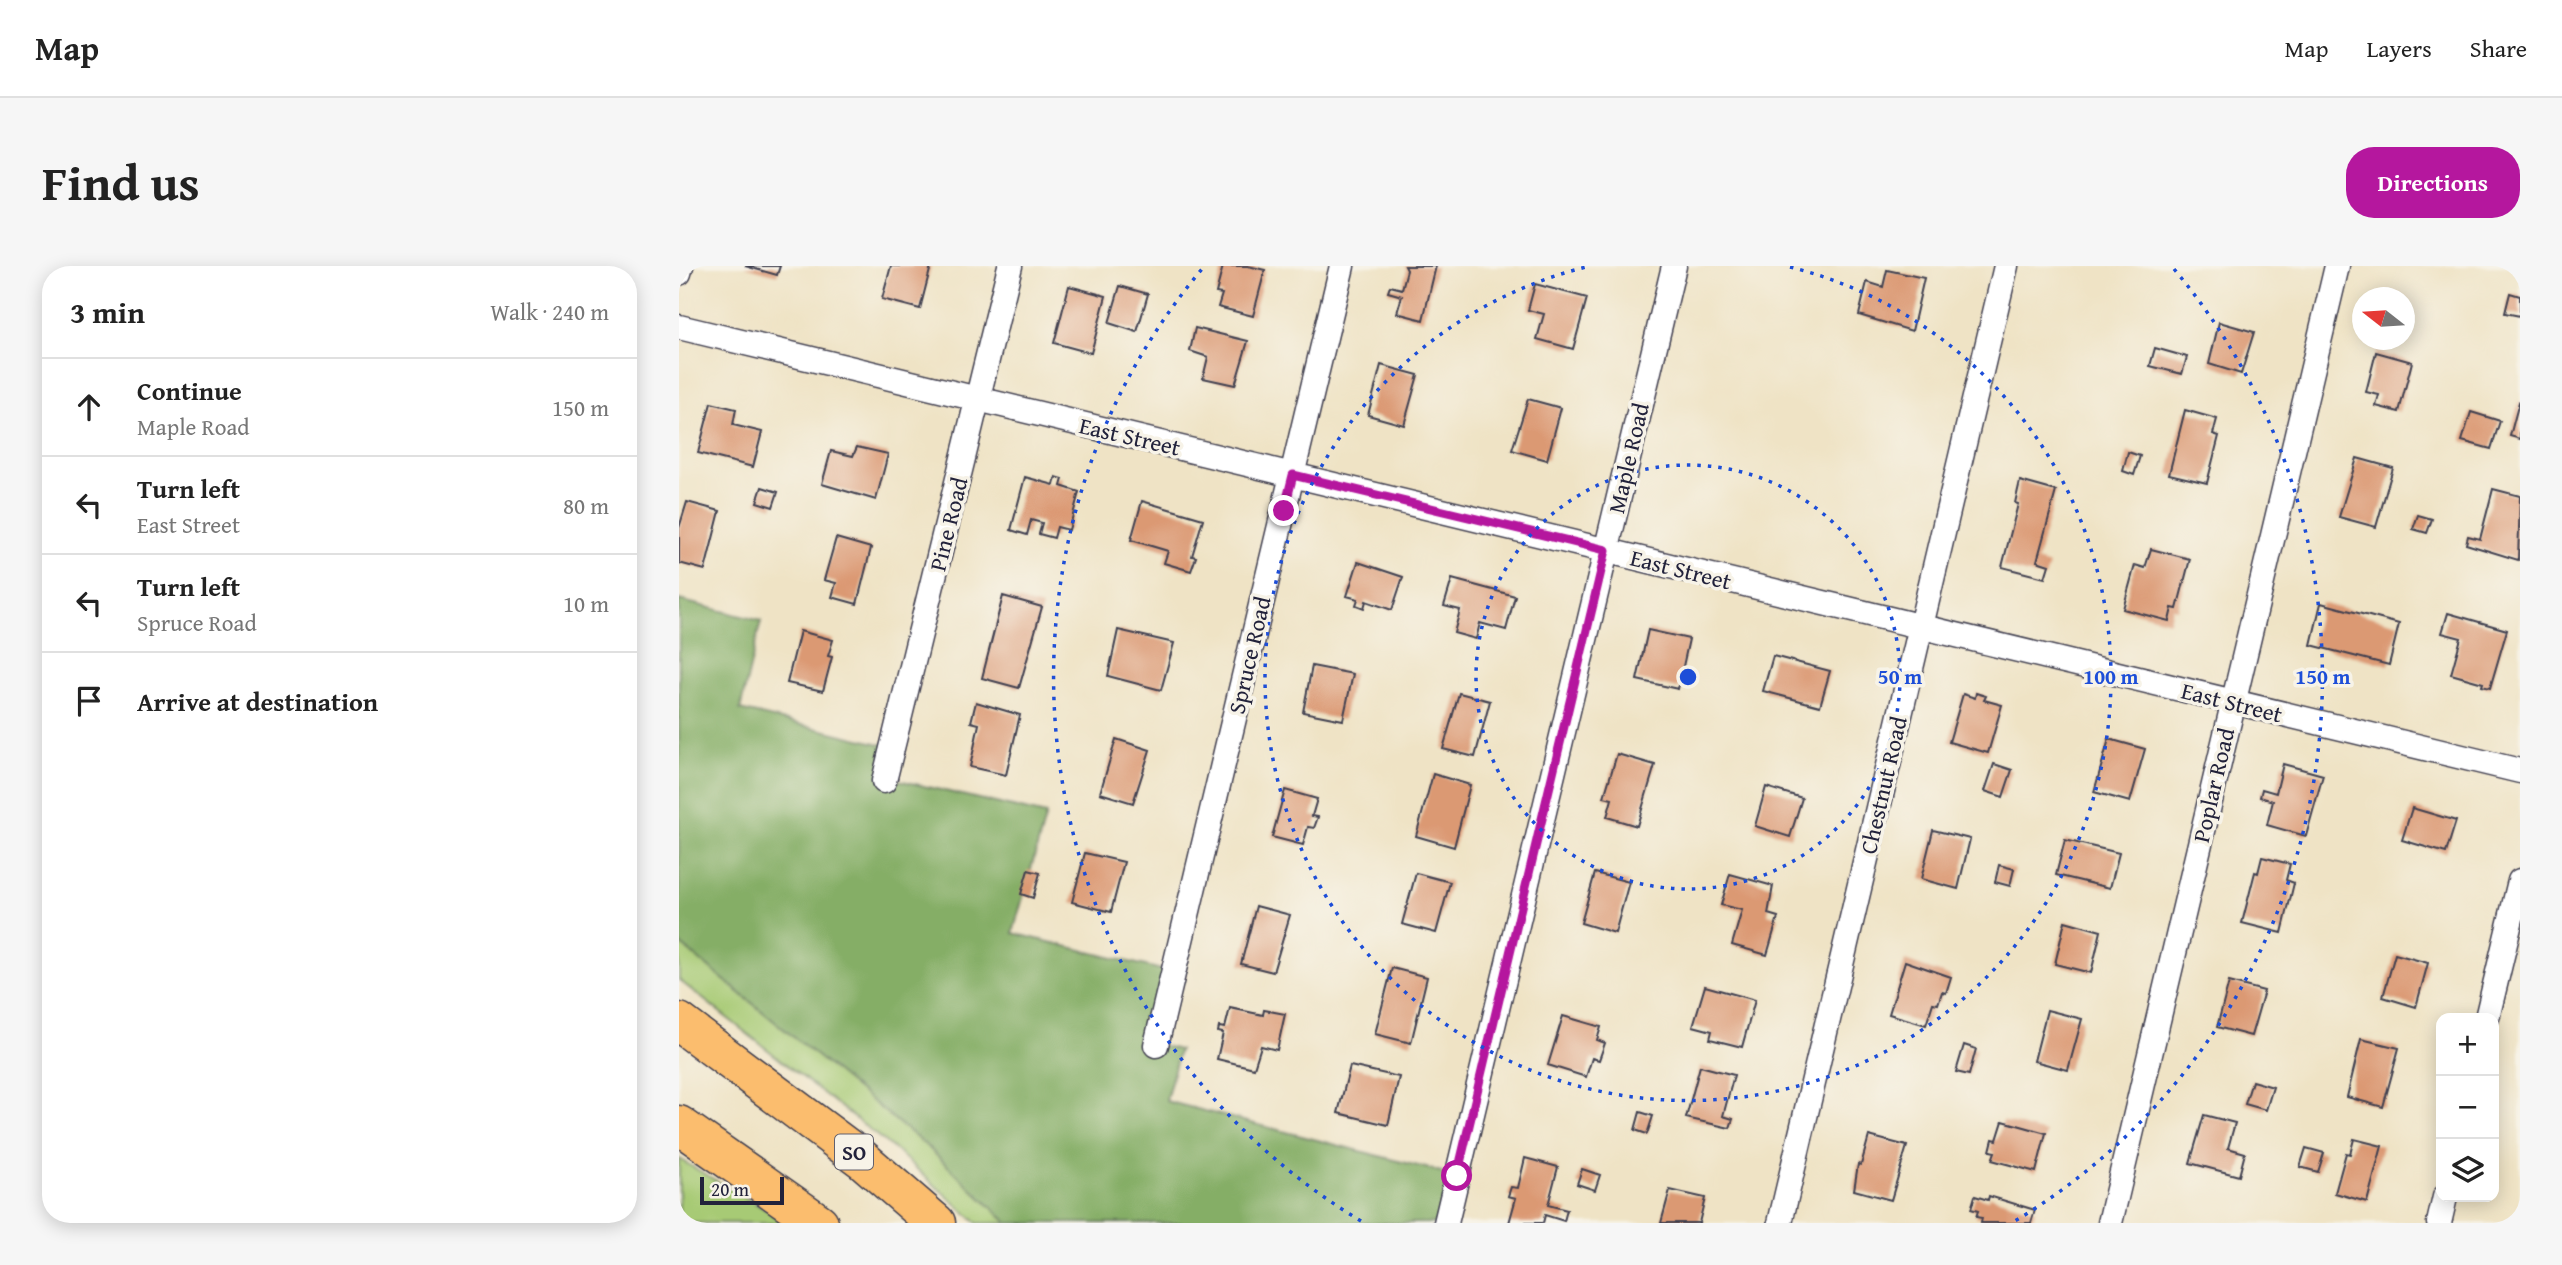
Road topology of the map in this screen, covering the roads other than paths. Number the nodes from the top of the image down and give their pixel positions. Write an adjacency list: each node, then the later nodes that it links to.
1 (681, 266): 7 (street)
2 (1010, 266): 9 (street, Pine Road)
3 (1342, 266): 10 (street, Spruce Road)
4 (1674, 266): 11 (street, Maple Road)
5 (2006, 266): 12 (street, Chestnut Road)
6 (2337, 266): 13 (street, Poplar Road)
7 (679, 273)
8 (679, 327): 9 (street, East Street)
9 (978, 399): 10 (street, East Street); 15 (street, Pine Road)
10 (1293, 475): 11 (street, East Street); 19 (street, Spruce Road)
11 (1606, 550): 12 (street, East Street); 24 (street, Maple Road)
12 (1920, 627): 13 (street, East Street); 25 (street, Chestnut Road)
13 (2233, 702): 14 (street, East Street); 26 (street, Poplar Road)
14 (2520, 771)
15 (884, 781)
16 (2520, 881): 17 (street)
17 (2488, 1013)
18 (679, 1022): 23 (highway, SO)
19 (1156, 1045)
20 (679, 1125): 22 (highway)
21 (2444, 1202): 27 (street)
22 (819, 1223)
23 (936, 1223)
24 (1446, 1223)
25 (1780, 1223)
26 (2110, 1223)
27 (2439, 1223)

